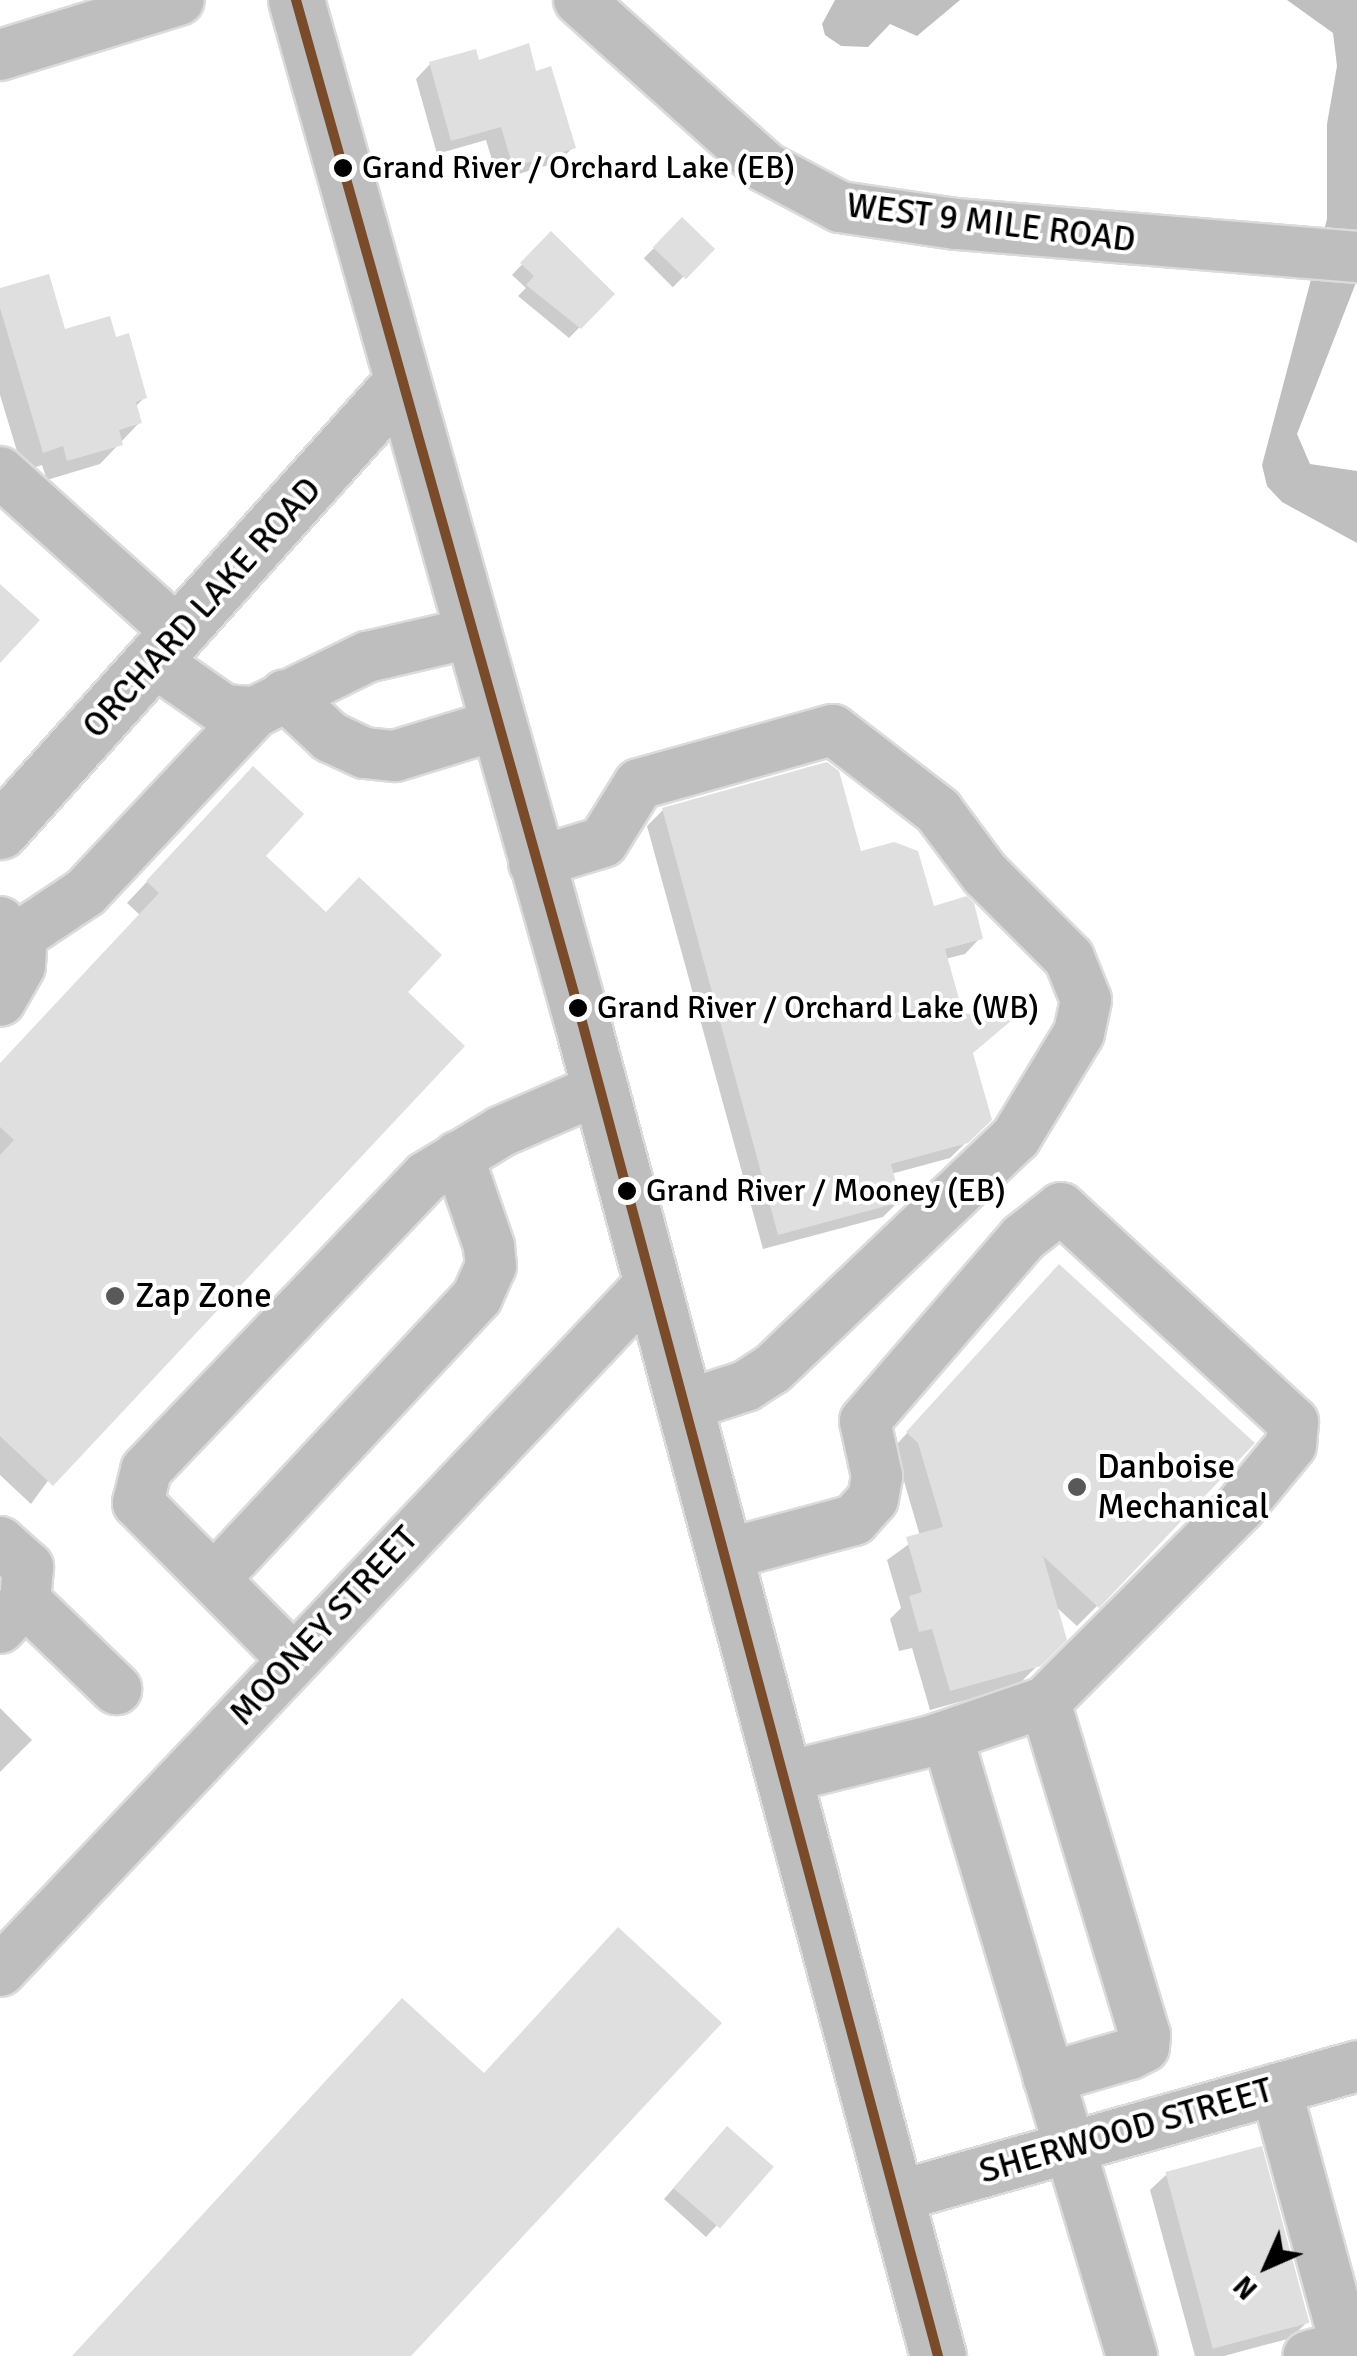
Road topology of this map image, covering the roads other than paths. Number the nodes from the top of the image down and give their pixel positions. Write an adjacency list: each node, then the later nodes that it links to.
1 (178, 0): 4 (street)
2 (296, 0): 6 (main road)
3 (579, 0): 5 (street, WEST 9 MILE ROAD)
4 (16, 33)
5 (1357, 257)
6 (402, 383): 8 (main road); 9 (main road, ORCHARD LAKE ROAD)
7 (0, 472): 9 (street)
8 (470, 632): 10 (street); 11 (main road)
9 (167, 648): 10 (street); 12 (main road, ORCHARD LAKE ROAD)
10 (270, 704): 11 (street); 14 (street)
11 (496, 724): 13 (main road)
12 (0, 831)
13 (534, 863): 16 (main road); 19 (street)
14 (9, 930): 15 (street)
15 (0, 1001)
16 (599, 1089): 17 (street); 18 (main road)
17 (458, 1156): 22 (street); 22 (street)
18 (651, 1283): 19 (main road); 24 (street, MOONEY STREET)
19 (684, 1406): 21 (main road)
20 (0, 1542): 23 (street)
21 (724, 1556): 26 (street); 28 (main road)
22 (214, 1579): 24 (street)
23 (12, 1614): 25 (street)
24 (293, 1659): 29 (street, MOONEY STREET)
25 (116, 1689)
26 (1045, 1702): 27 (street); 31 (street)
27 (947, 1736): 28 (street); 31 (street)
28 (783, 1778): 34 (main road)
29 (0, 1971)
30 (1357, 2066): 32 (street, SHERWOOD STREET)
31 (1048, 2078): 33 (street)
32 (1276, 2089): 33 (street, SHERWOOD STREET); 37 (street)
33 (1068, 2146): 34 (street, SHERWOOD STREET); 36 (street)
34 (895, 2197): 35 (main road)
35 (938, 2356)
36 (1132, 2356)
37 (1308, 2356)

